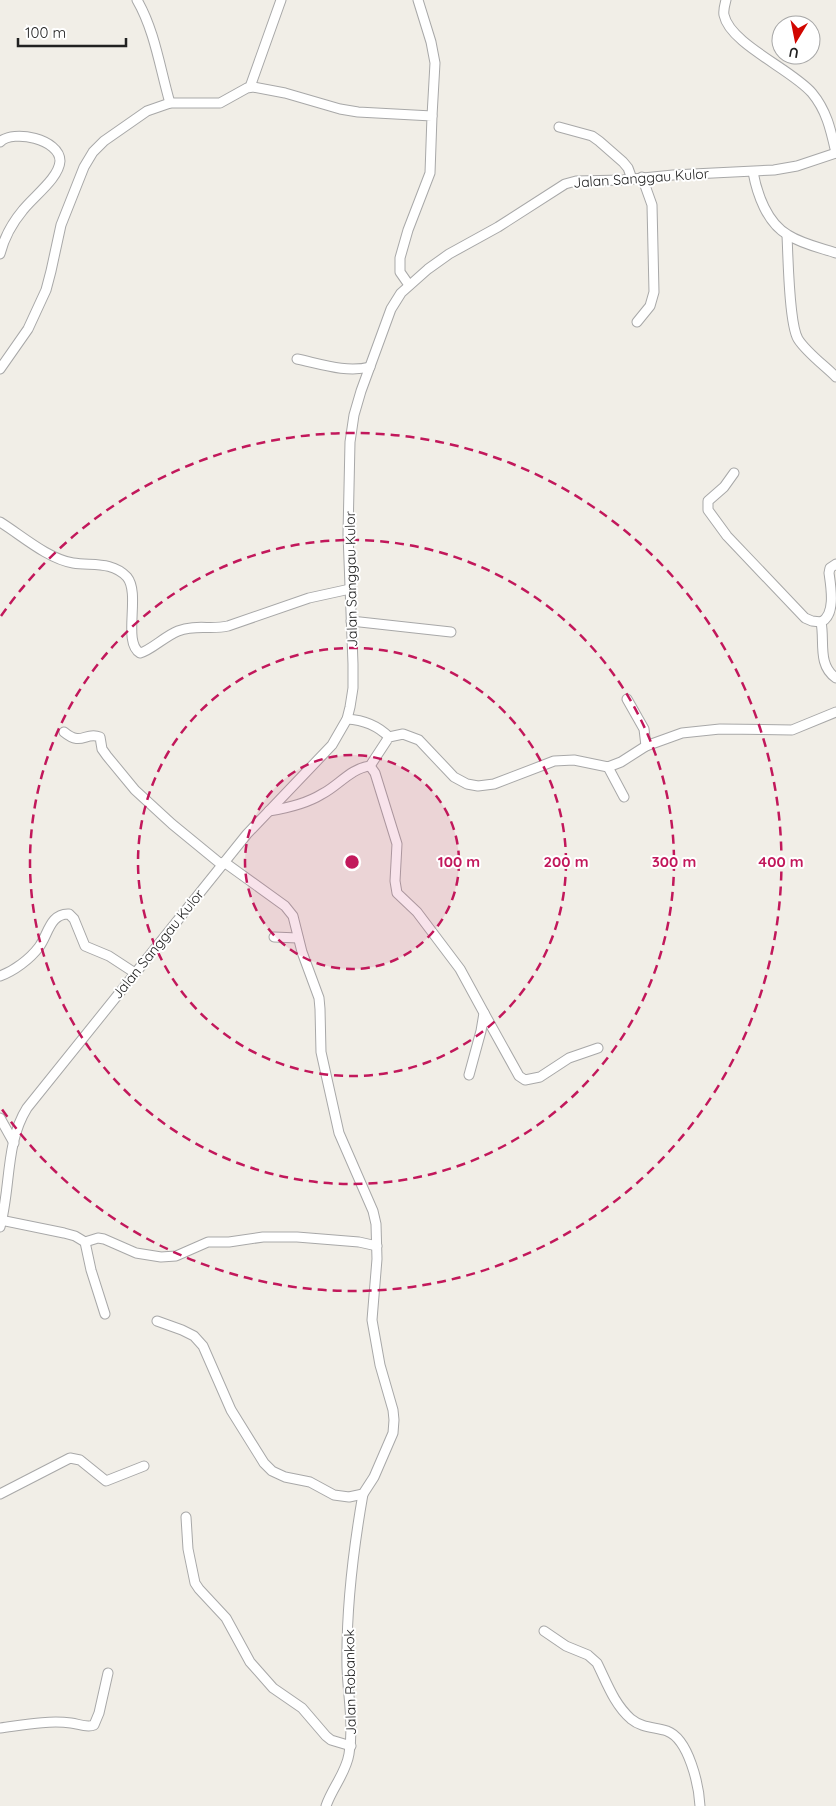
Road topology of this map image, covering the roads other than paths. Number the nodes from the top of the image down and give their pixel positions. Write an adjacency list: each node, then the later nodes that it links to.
1 (137, 0): 6 (street)
2 (281, 0): 5 (street)
3 (418, 0): 7 (street)
4 (726, 0): 10 (street)
5 (250, 87): 6 (street); 7 (street)
6 (170, 103): 19 (street)
7 (432, 116): 17 (street)
8 (559, 127): 13 (street)
9 (0, 142): 16 (street)
10 (836, 153): 11 (street, Jalan Sanggau Kulor)
11 (754, 172): 12 (street, Jalan Sanggau Kulor); 14 (street)
12 (642, 177): 13 (street, Jalan Sanggau Kulor); 18 (street)
13 (632, 179): 17 (street, Jalan Sanggau Kulor)
14 (787, 235): 15 (street); 23 (street)
15 (836, 253)
16 (0, 254)
17 (409, 284): 21 (street, Jalan Sanggau Kulor)
18 (637, 322)
19 (4, 358): 22 (street)
20 (297, 359): 21 (street)
21 (370, 367): 27 (street, Jalan Sanggau Kulor)
22 (0, 369)
23 (836, 377)
24 (734, 473): 29 (street)
25 (0, 522): 27 (street)
26 (836, 564): 29 (street)
27 (350, 588): 28 (street, Jalan Sanggau Kulor)
28 (351, 621): 30 (street); 34 (street, Jalan Sanggau Kulor)
29 (821, 622): 31 (street)
30 (451, 632)
31 (836, 678)
32 (627, 699): 37 (street)
33 (836, 712): 37 (street)
34 (347, 719): 36 (street); 41 (street, Jalan Sanggau Kulor)
35 (64, 732): 42 (street)
36 (389, 737): 38 (street); 39 (street)
37 (646, 746): 39 (street)
38 (370, 766): 41 (street); 47 (street)
39 (608, 767): 40 (street)
40 (624, 797)
41 (269, 811): 42 (street, Jalan Sanggau Kulor)
42 (223, 864): 44 (street); 45 (street, Jalan Sanggau Kulor)
43 (274, 938): 44 (street)
44 (298, 938): 54 (street)
45 (135, 973): 46 (street); 51 (street, Jalan Sanggau Kulor)
46 (0, 976)
47 (484, 1013): 48 (street); 49 (street)
48 (598, 1048)
49 (470, 1074)
50 (0, 1118): 51 (street)
51 (14, 1143): 52 (street, Jalan Sanggau Kulor)
52 (1, 1222): 53 (street)
53 (86, 1242): 54 (street); 55 (street)
54 (377, 1246): 59 (street)
55 (105, 1314)
56 (157, 1321): 59 (street)
57 (144, 1466): 58 (street)
58 (0, 1494)
59 (363, 1494): 64 (street, Jalan Robankok)
60 (186, 1517): 64 (street)
61 (544, 1632): 66 (street)
62 (108, 1673): 63 (street)
63 (0, 1728)
64 (350, 1746): 65 (street, Jalan Robankok)
65 (326, 1806)
66 (700, 1806)

